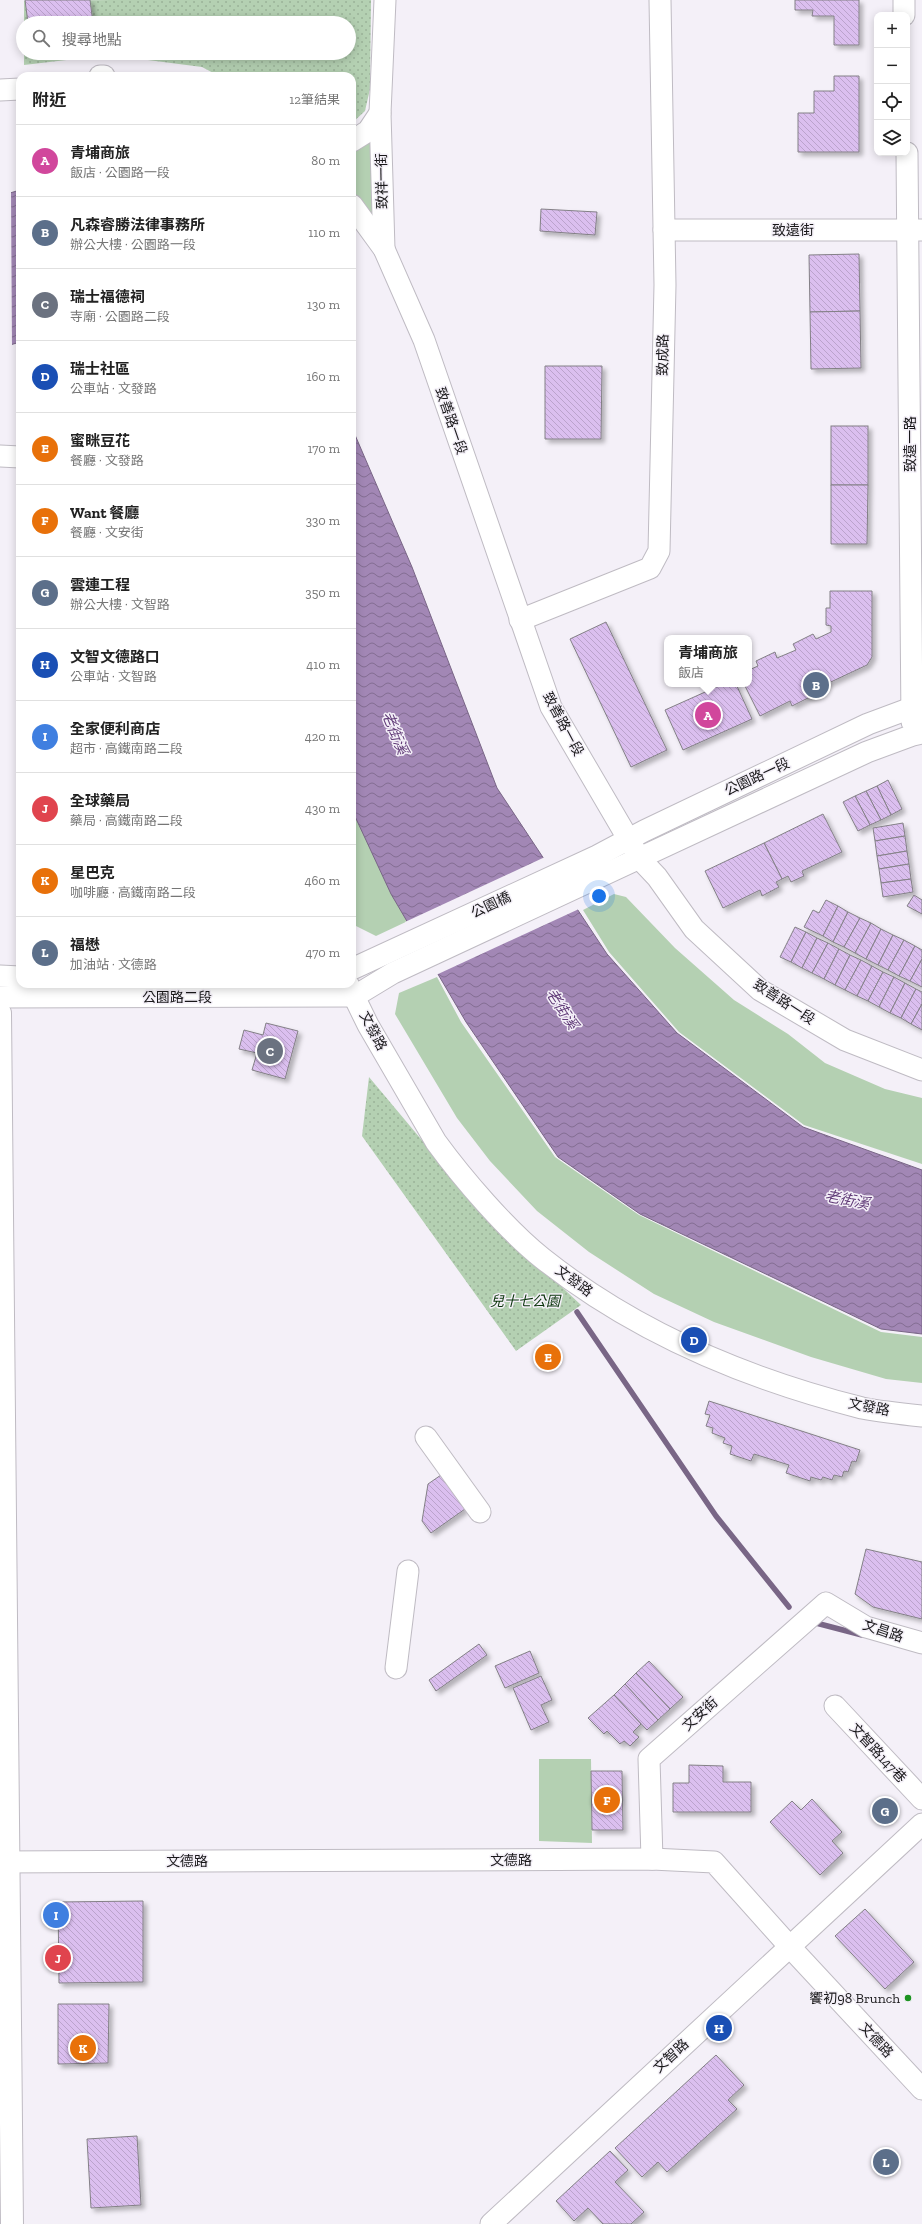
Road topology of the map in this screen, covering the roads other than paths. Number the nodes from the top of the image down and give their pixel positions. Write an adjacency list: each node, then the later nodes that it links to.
1 (385, 0): 7 (street, 致祥一街)
2 (660, 0): 11 (street, 致成路)
3 (904, 0): 4 (street)
4 (904, 12)
5 (16, 88): 6 (street)
6 (0, 90)
7 (380, 113): 8 (street); 13 (street, 致祥一街)
8 (356, 138)
9 (907, 156): 12 (street, 致遠一路)
10 (356, 210): 13 (street, 致善路一段)
11 (664, 230): 12 (street, 致遠街); 16 (street, 致成路)
12 (915, 230): 17 (street, 致遠一路)
13 (384, 249): 16 (street, 致善路一段)
14 (0, 456): 15 (street)
15 (16, 457)
16 (520, 620): 19 (street, 致善路一段)
17 (917, 708): 18 (street, 致遠一路); 19 (street, 公園路一段)
18 (918, 734): 21 (street, 公園路一段)
19 (627, 839): 20 (street, 公園路一段); 21 (street, 致善路一段)
20 (597, 856): 23 (street, 公園橋)
21 (640, 859): 22 (street, 公園路一段); 30 (street, 致善路一段)
22 (606, 874): 26 (street, 公園橋)
23 (356, 967)
24 (0, 976): 25 (street)
25 (16, 977)
26 (356, 988)
27 (351, 990): 28 (street, 公園路二段); 31 (street, 文發路)
28 (0, 997)
29 (0, 1014): 42 (street)
30 (922, 1070)
31 (922, 1416)
32 (426, 1437): 33 (street)
33 (480, 1512)
34 (408, 1571): 37 (street)
35 (826, 1603): 36 (street, 文昌路); 41 (street, 文安街)
36 (922, 1643)
37 (396, 1668)
38 (835, 1706): 39 (street, 文智路147巷)
39 (922, 1799)
40 (922, 1824): 43 (street, 文智路)
41 (652, 1859): 42 (street, 文德路); 43 (street, 文德路)
42 (4, 1862): 45 (street)
43 (790, 1946): 44 (street, 文德路); 46 (street, 文智路)
44 (922, 2089)
45 (12, 2224)
46 (491, 2224)

